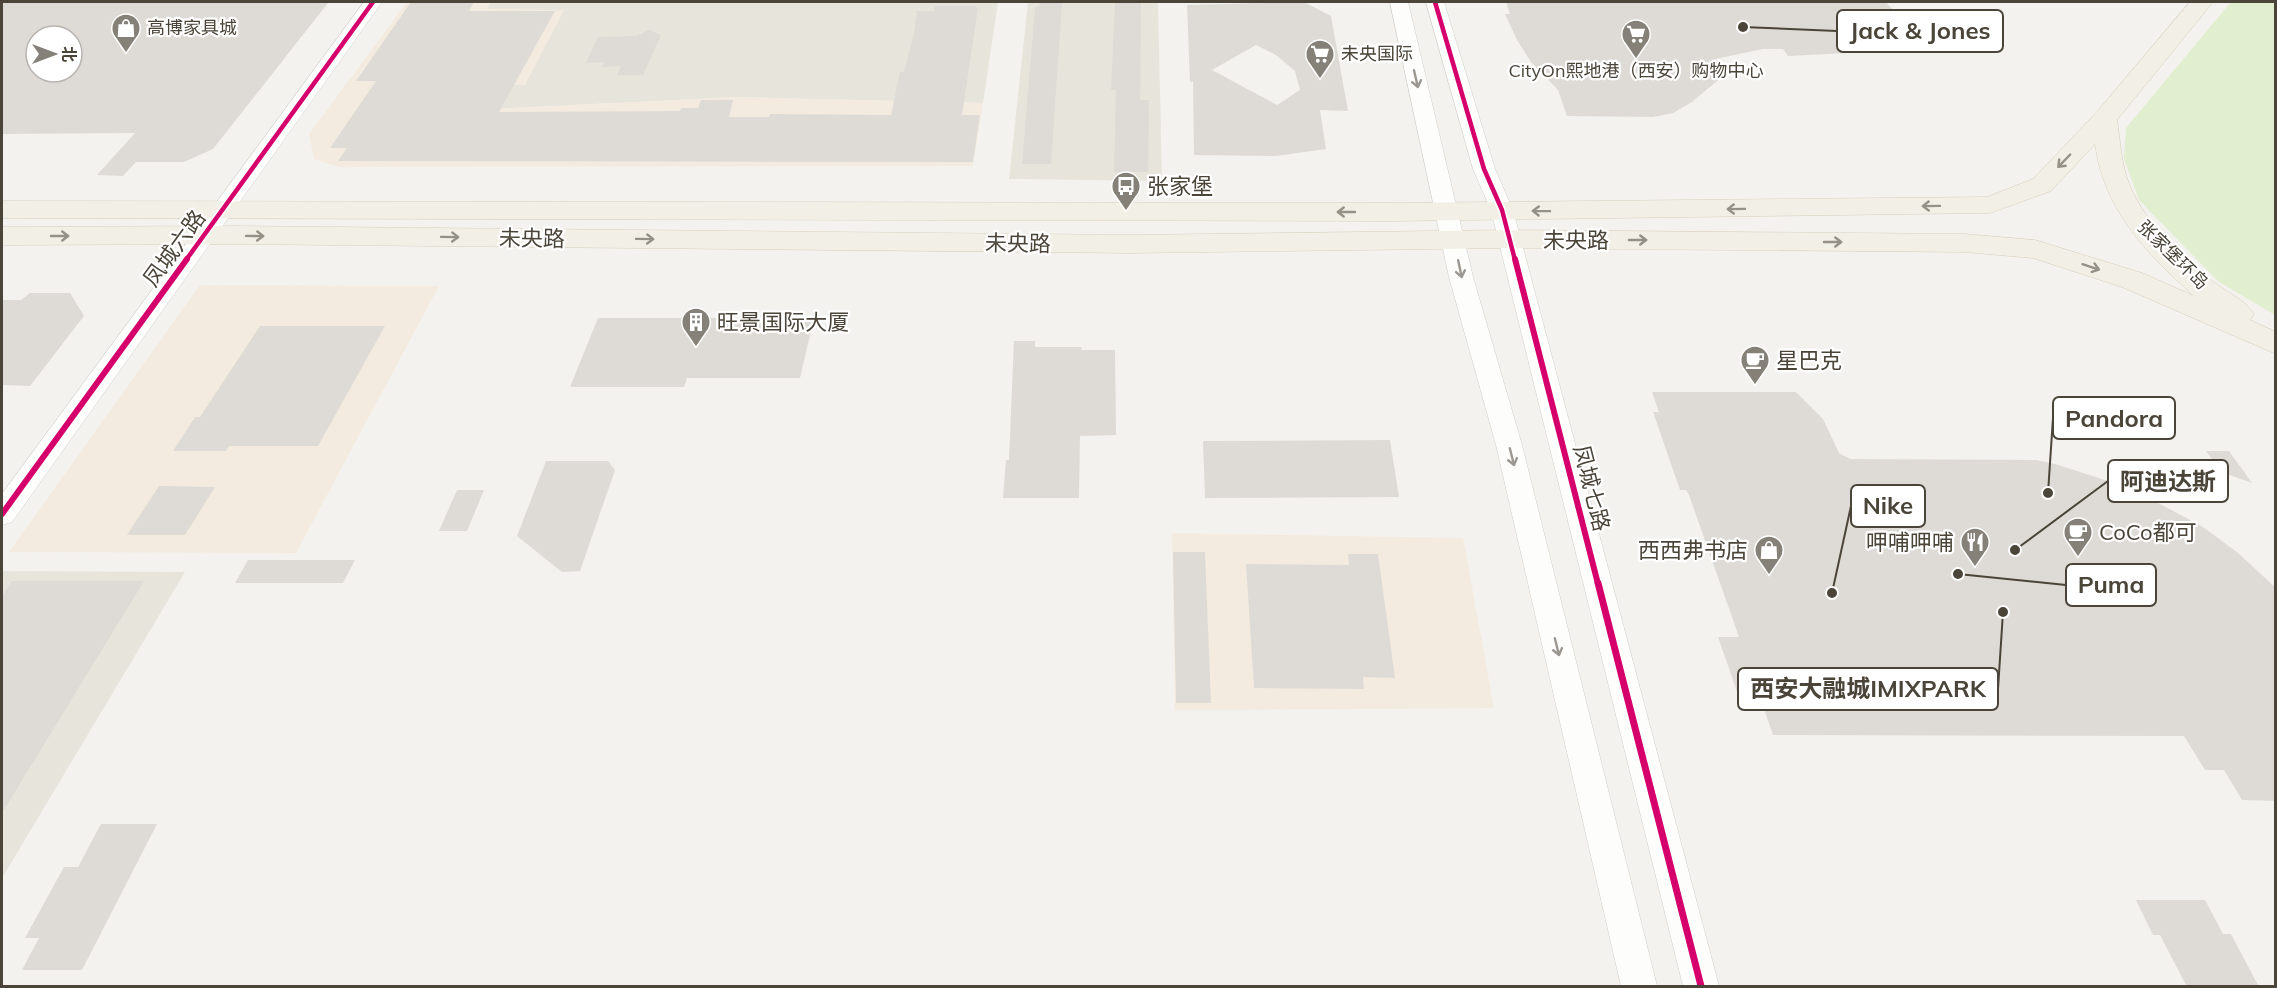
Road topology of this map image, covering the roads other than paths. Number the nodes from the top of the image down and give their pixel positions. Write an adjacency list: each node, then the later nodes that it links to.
1 (374, 2): 7 (street, 凤城六路)
2 (1399, 2): 8 (street, one-way to 8)
3 (1435, 2): 9 (street, 凤城七路)
4 (2202, 2): 5 (main road)
5 (2104, 119): 9 (main road, 未央路, one-way to 9); 14 (main road, 张家堡环岛)
6 (2, 210): 7 (main road, 未央路)
7 (224, 210): 8 (main road, 未央路, one-way to 7); 10 (street, 凤城六路)
8 (1446, 210): 9 (main road, 未央路); 13 (street)
9 (1502, 210): 12 (street, 凤城七路)
10 (205, 235): 11 (main road, 未央路, one-way to 10); 13 (main road, 未央路, one-way to 13); 16 (street, 凤城六路)
11 (2, 236)
12 (1509, 239): 13 (main road, 未央路); 15 (main road, 未央路, one-way to 15); 18 (street, 凤城七路)
13 (1454, 241): 17 (street, one-way to 17)
14 (2276, 335)
15 (2276, 344)
16 (2, 514)
17 (1639, 987)
18 (1701, 987)

